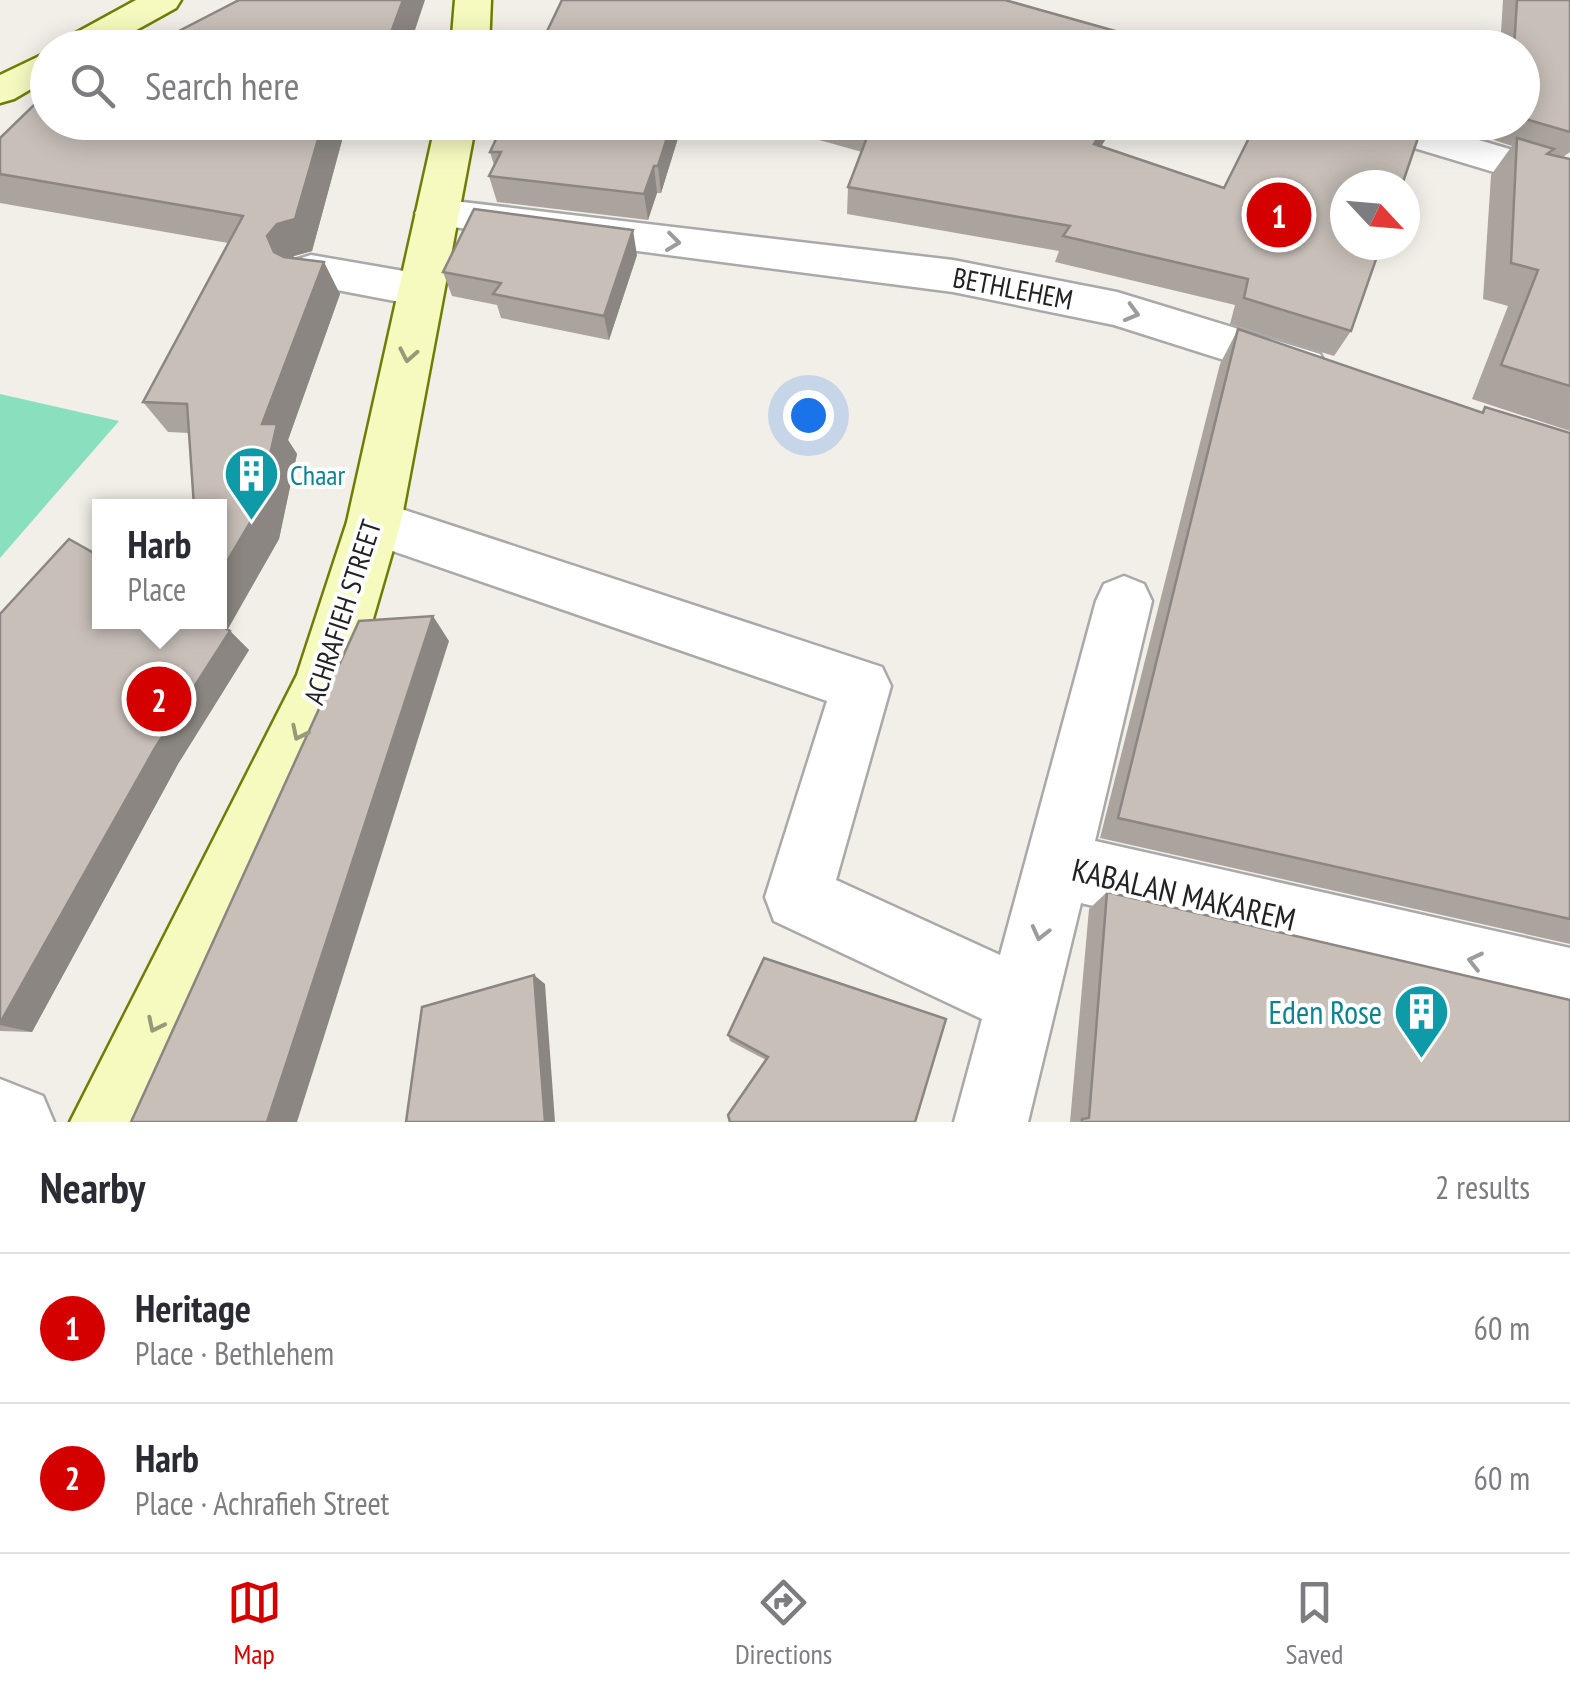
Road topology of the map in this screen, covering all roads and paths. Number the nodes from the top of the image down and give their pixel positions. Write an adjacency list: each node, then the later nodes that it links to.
1 (473, 0): 4 (street)
2 (151, 3): 3 (street)
3 (106, 30)
4 (471, 30)
5 (30, 74): 6 (street)
6 (0, 90)
7 (452, 140): 10 (street, ACHRAFIEH STREET)
8 (1432, 140): 9 (street)
9 (1570, 181)
10 (437, 213): 12 (street, ACHRAFIEH STREET); 13 (street, BETHLEHEM, one-way to 13)
11 (312, 271): 12 (street)
12 (421, 290): 14 (street, ACHRAFIEH STREET, one-way to 14)
13 (1349, 382)
14 (374, 522): 18 (street); 21 (street, ACHRAFIEH STREET, one-way to 21)
15 (1124, 602): 16 (street)
16 (1057, 864): 17 (street, KABALAN MAKAREM, one-way to 16); 18 (street, KABALAN MAKAREM, one-way to 18)
17 (1570, 983)
18 (1022, 1000): 22 (street, KABALAN MAKAREM)
19 (0, 1116): 20 (street)
20 (17, 1122)
21 (107, 1122)
22 (992, 1122)

